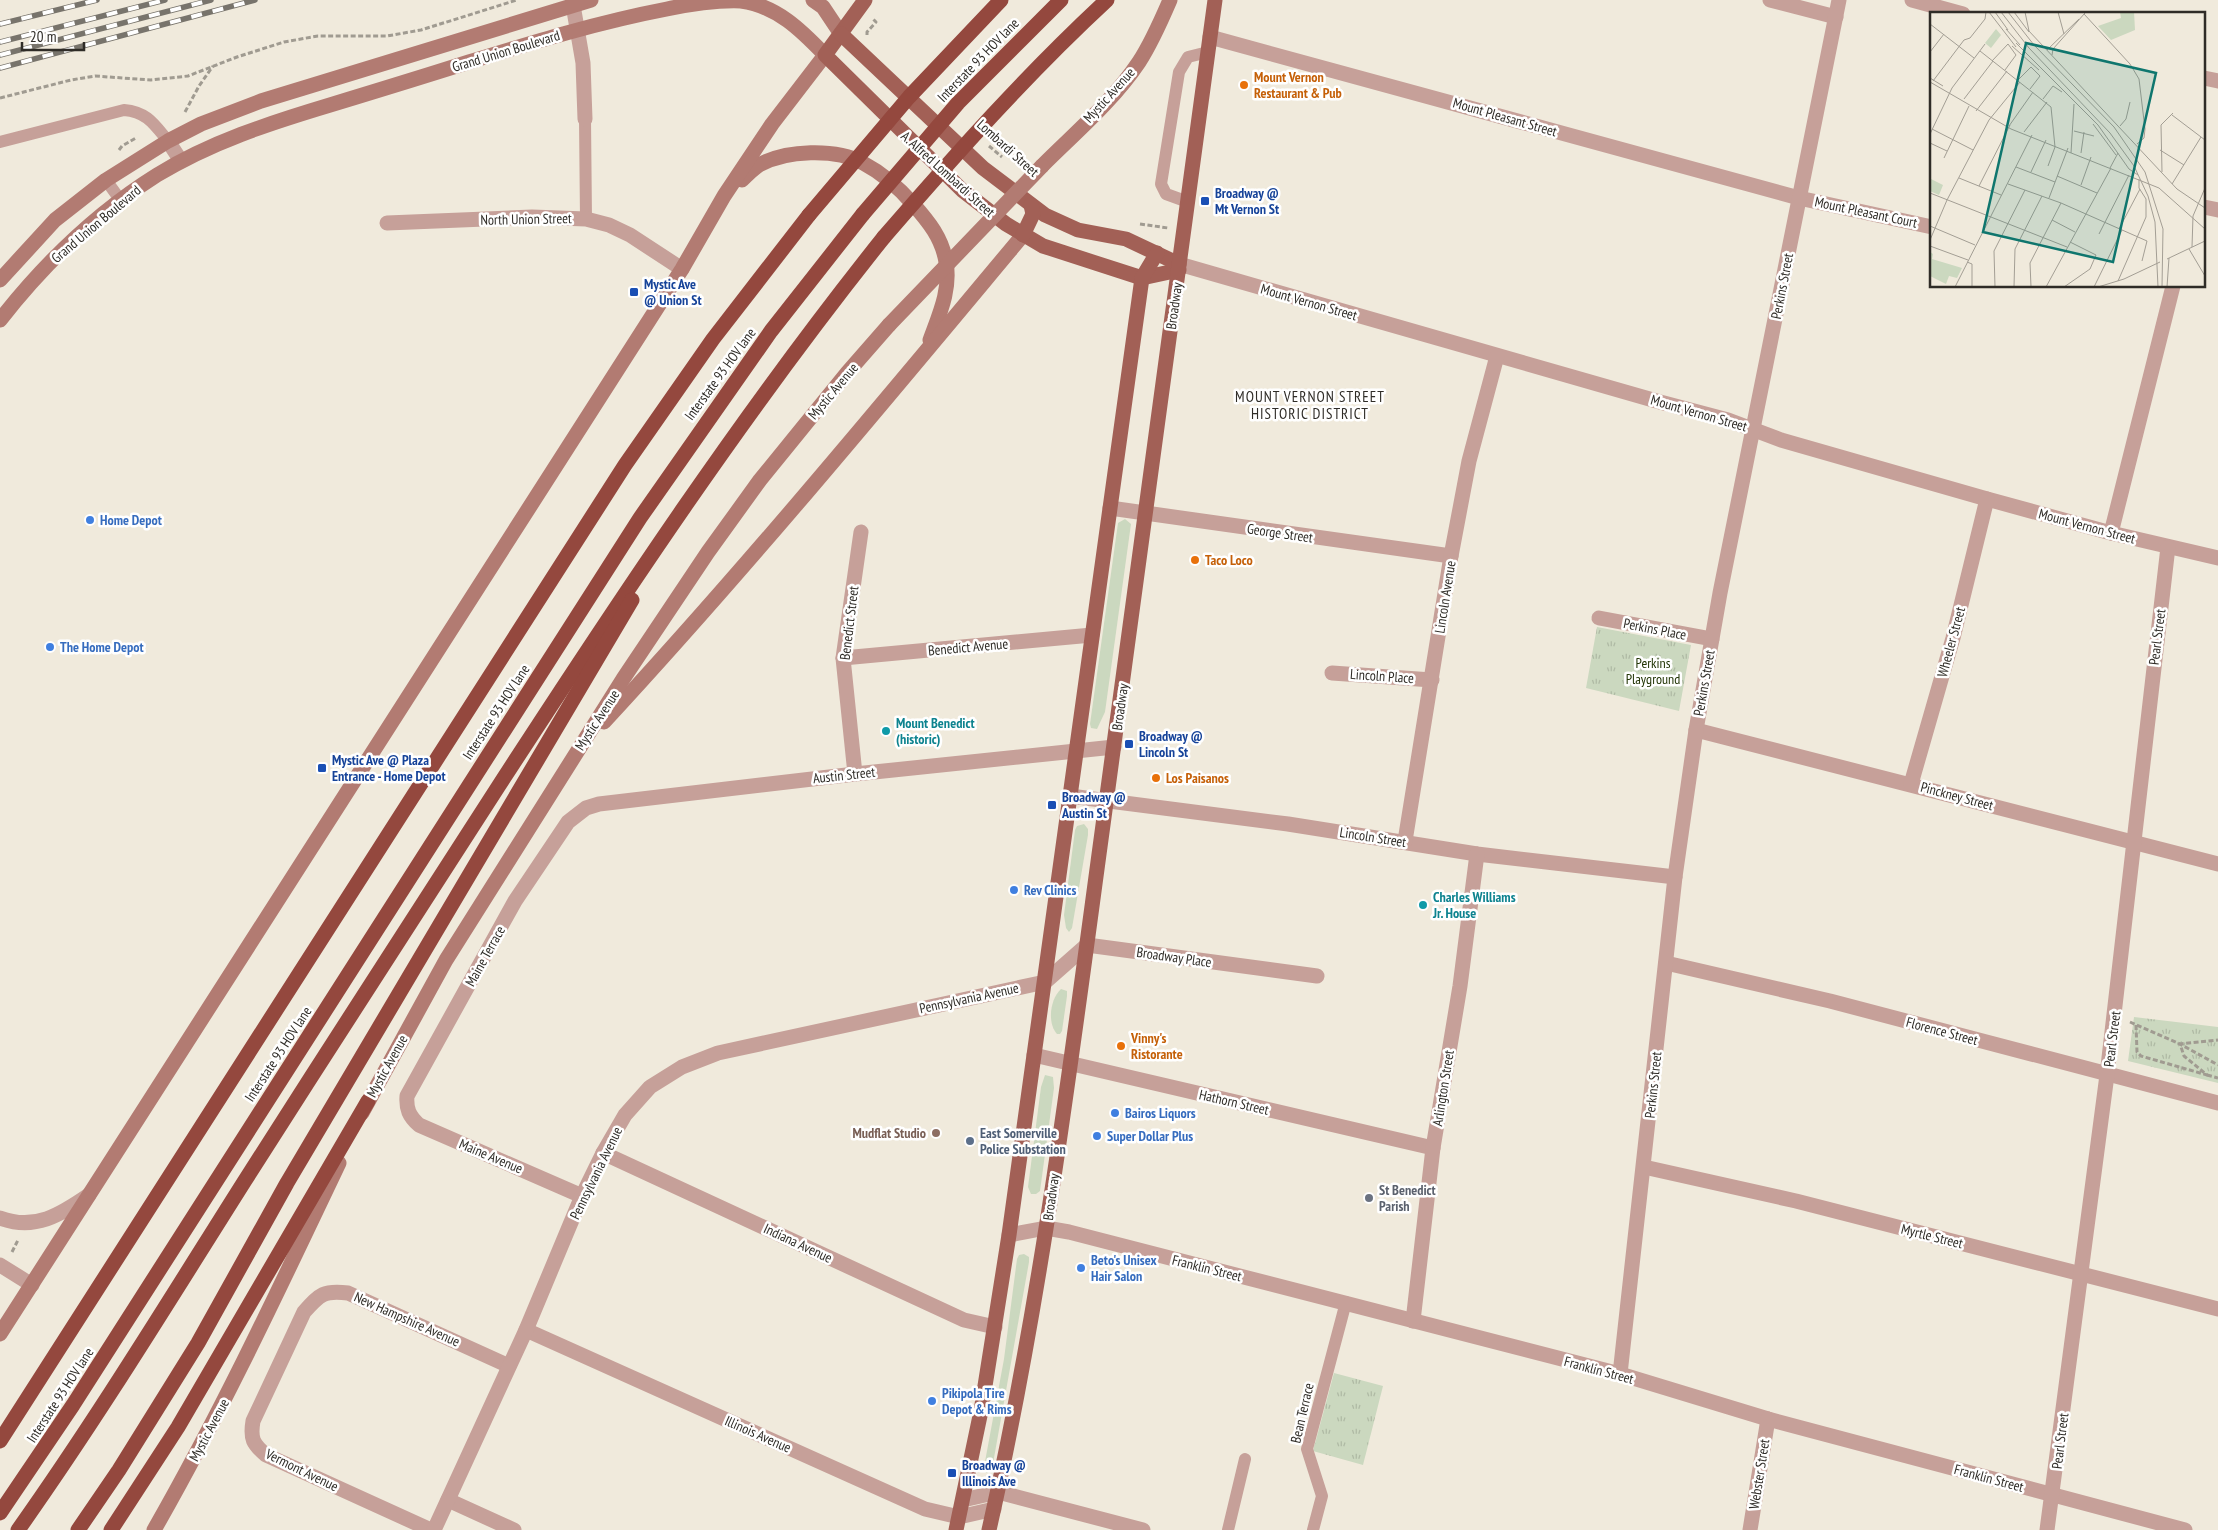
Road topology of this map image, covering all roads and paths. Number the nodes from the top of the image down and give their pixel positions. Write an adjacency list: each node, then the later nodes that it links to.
1 (517, 0): 23 (path)
2 (590, 0): 13 (main road, Grand Union Boulevard)
3 (813, 0): 18 (main road)
4 (865, 0): 18 (main road)
5 (1001, 0): 123 (highway, bridge)
6 (1062, 0): 130 (highway, Interstate 93 HOV lane, bridge)
7 (1107, 0): 54 (highway, bridge)
8 (1170, 0): 72 (main road, Mystic Avenue, bridge)
9 (1215, 0): 19 (main road, Broadway)
10 (1770, 0): 16 (street)
11 (1839, 0): 16 (street, Perkins Street)
12 (1912, 0): 14 (street)
13 (573, 5): 17 (street); 28 (main road, Grand Union Boulevard)
14 (1957, 12)
15 (871, 18): 20 (path)
16 (1836, 18): 34 (street, Perkins Street)
17 (578, 29): 22 (main road, Grand Union Boulevard); 26 (street); 31 (main road, Grand Union Boulevard)
18 (841, 34): 22 (main road); 37 (main road, A. Alfred Lombardi Street)
19 (1210, 37): 21 (main road, Broadway); 34 (street, Mount Pleasant Street)
20 (867, 38)
21 (1208, 52): 36 (main road, Broadway); 36 (lane)
22 (825, 55): 33 (main road); 43 (main road, A. Alfred Lombardi Street)
23 (214, 65): 24 (path); 25 (path)
24 (0, 98)
25 (185, 112)
26 (585, 119): 38 (lane)
27 (981, 139): 30 (path, Lombardi Street)
28 (168, 141): 29 (lane); 31 (street); 32 (main road, Grand Union Boulevard)
29 (0, 142)
30 (1004, 159)
31 (181, 161): 35 (main road, Grand Union Boulevard)
32 (106, 180): 35 (lane); 48 (main road, Grand Union Boulevard)
33 (724, 196): 46 (main road); 51 (main road)
34 (1800, 198): 41 (street, Mount Pleasant Court); 53 (street, Perkins Street)
35 (121, 201): 50 (main road, Grand Union Boulevard)
36 (1188, 202): 42 (main road, Broadway)
37 (1031, 205): 43 (main road); 44 (main road, A. Alfred Lombardi Street)
38 (586, 219): 39 (street, North Union Street); 46 (street, North Union Street)
39 (387, 223)
40 (1131, 223): 42 (path)
41 (1930, 227)
42 (1184, 230): 45 (main road, Broadway)
43 (1023, 235): 47 (main road, A. Alfred Lombardi Street); 51 (main road)
44 (1157, 253): 45 (main road, A. Alfred Lombardi Street); 47 (main road)
45 (1179, 267): 47 (main road); 52 (street, Mount Vernon Street); 57 (main road, Broadway)
46 (682, 268): 103 (main road)
47 (1142, 278): 56 (main road)
48 (0, 280)
49 (2172, 288): 59 (street)
50 (0, 320)
51 (926, 351): 72 (main road)
52 (1497, 356): 53 (street, Mount Vernon Street); 61 (street, Lincoln Avenue)
53 (1754, 428): 55 (street, Mount Vernon Street); 65 (street, Perkins Street)
54 (700, 484): 132 (highway); 133 (highway)
55 (1987, 499): 59 (street, Mount Vernon Street); 74 (street, Wheeler Street)
56 (1110, 508): 57 (street, George Street); 64 (main road)
57 (1146, 514): 61 (street, George Street); 70 (main road, Broadway)
58 (861, 532): 66 (street, Benedict Street)
59 (2111, 533): 60 (street, Mount Vernon Street)
60 (2168, 547): 62 (street, Mount Vernon Street); 79 (street, Pearl Street)
61 (1451, 556): 68 (street, Lincoln Avenue)
62 (2218, 558)
63 (1599, 618): 65 (street, Perkins Place)
64 (1092, 635): 66 (street, Benedict Avenue); 71 (main road)
65 (1712, 639): 69 (street, Perkins Street)
66 (843, 658): 73 (street, Benedict Street)
67 (1332, 673): 68 (street, Lincoln Place)
68 (1432, 680): 78 (street, Lincoln Avenue)
69 (1696, 730): 74 (street, Pinckney Street); 82 (street, Perkins Street)
70 (1114, 747): 71 (street, Austin Street); 76 (main road, Broadway)
71 (1076, 750): 73 (street, Austin Street); 75 (main road)
72 (577, 752): 97 (main road, Mystic Avenue)
73 (855, 774): 77 (street, Austin Street)
74 (1911, 784): 79 (street, Pinckney Street)
75 (1070, 796): 76 (street, Lincoln Street); 86 (main road)
76 (1107, 801): 78 (street, Lincoln Street); 83 (main road, Broadway)
77 (577, 813): 99 (street, Maine Terrace)
78 (1405, 841): 80 (street, Lincoln Street)
79 (2134, 842): 81 (street, Pinckney Street); 94 (street, Pearl Street)
80 (1477, 854): 82 (street, Lincoln Street); 100 (street, Arlington Street)
81 (2218, 864)
82 (1675, 877): 84 (street, Perkins Street)
83 (1087, 945): 85 (street, Broadway Place); 86 (street); 92 (main road, Broadway)
84 (1666, 963): 94 (street, Florence Street); 102 (street, Perkins Street)
85 (1318, 976)
86 (1045, 982): 91 (main road); 101 (street, Pennsylvania Avenue)
87 (2128, 1021): 88 (path)
88 (2136, 1025): 90 (path); 95 (path)
89 (2218, 1040): 90 (path)
90 (2180, 1044): 93 (path); 95 (path)
91 (1034, 1055): 92 (street, Hathorn Street); 107 (main road)
92 (1070, 1063): 100 (street, Hathorn Street); 106 (main road, Broadway)
93 (2218, 1065)
94 (2107, 1075): 98 (street, Florence Street); 111 (street, Pearl Street)
95 (2207, 1075): 96 (path)
96 (2218, 1078)
97 (368, 1101): 134 (highway); 135 (main road, Mystic Avenue)
98 (2218, 1103)
99 (406, 1107): 104 (street, Maine Avenue)
100 (1433, 1148): 115 (street, Arlington Street)
101 (603, 1153): 104 (street, Pennsylvania Avenue); 116 (street, Indiana Avenue)
102 (1644, 1167): 111 (street, Myrtle Street); 121 (street, Perkins Street)
103 (90, 1194): 105 (street); 112 (main road)
104 (582, 1196): 117 (street, Pennsylvania Avenue)
105 (0, 1218)
106 (1046, 1228): 107 (street, Franklin Street); 113 (street, Franklin Street); 125 (main road, Broadway)
107 (1010, 1234): 116 (main road)
108 (18, 1240): 109 (path)
109 (11, 1253)
110 (0, 1265): 112 (street)
111 (2081, 1274): 114 (street, Myrtle Street); 126 (street, Pearl Street)
112 (32, 1285): 118 (main road)
113 (1346, 1302): 115 (street, Franklin Street); 141 (lane, Bean Terrace)
114 (2218, 1310)
115 (1413, 1322): 121 (street, Franklin Street)
116 (995, 1327): 128 (main road)
117 (526, 1330): 120 (street, Pennsylvania Avenue); 131 (street, Illinois Avenue)
118 (0, 1334)
119 (281, 1363): 120 (street, New Hampshire Avenue); 136 (street, Vermont Avenue)
120 (509, 1366): 127 (street, Pennsylvania Avenue)
121 (1620, 1374): 122 (street, Franklin Street)
122 (1768, 1419): 126 (street, Franklin Street); 142 (street, Webster Street)
123 (0, 1441)
124 (1245, 1460): 140 (lane)
125 (998, 1492): 128 (street); 129 (main road, Broadway); 139 (street)
126 (2053, 1496): 143 (street, Pearl Street); 144 (street, Franklin Street)
127 (448, 1500): 136 (street, Pennsylvania Avenue); 137 (street)
128 (963, 1500): 131 (main road)
129 (994, 1509): 131 (street, Illinois Avenue); 138 (main road, Broadway)
130 (0, 1512)
131 (958, 1524)
132 (18, 1530)
133 (78, 1530)
134 (111, 1530)
135 (154, 1530)
136 (433, 1530)
137 (514, 1530)
138 (989, 1530)
139 (1144, 1530)
140 (1228, 1530)
141 (1313, 1530)
142 (1750, 1530)
143 (2047, 1530)
144 (2185, 1530)

